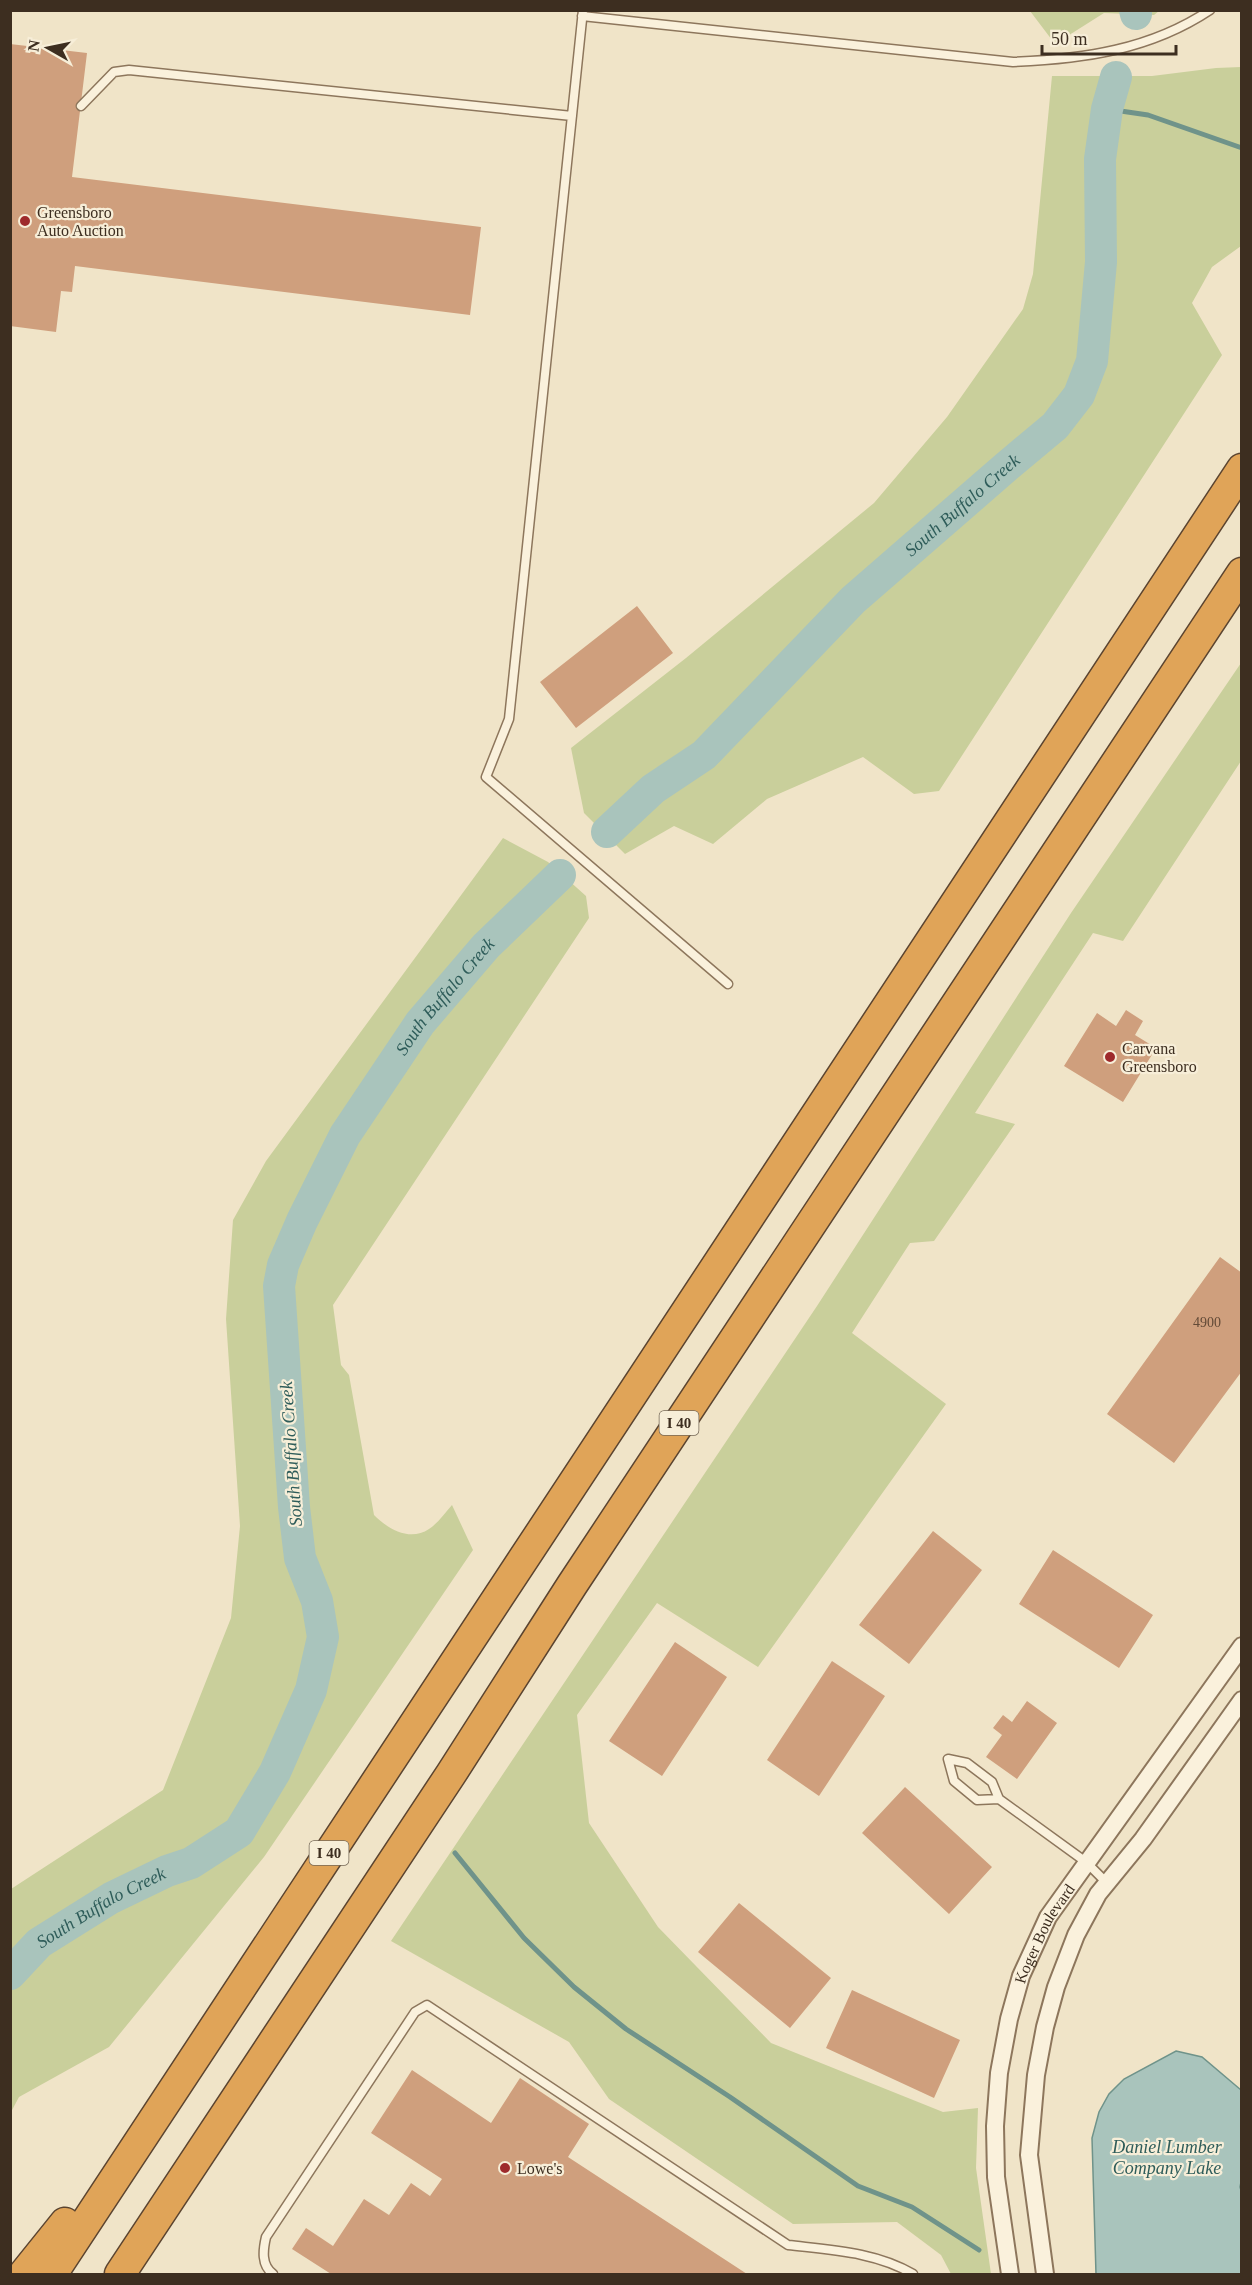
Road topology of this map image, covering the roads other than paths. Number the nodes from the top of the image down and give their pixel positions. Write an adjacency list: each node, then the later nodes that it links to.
1 (1210, 10): 2 (lane)
2 (583, 13): 4 (lane)
3 (81, 106): 4 (lane)
4 (572, 116): 7 (lane)
5 (1242, 469): 13 (highway, I 40)
6 (1242, 573): 16 (highway, I 40)
7 (728, 984)
8 (1242, 1646): 11 (street, Koger Boulevard)
9 (1242, 1700): 12 (street, Koger Boulevard)
10 (999, 1799): 10 (lane); 11 (lane)
11 (1086, 1862): 12 (lane); 19 (street, Koger Boulevard)
12 (1107, 1883): 20 (street, Koger Boulevard)
13 (194, 2061): 14 (highway); 15 (highway, I 40)
14 (24, 2274)
15 (52, 2274)
16 (120, 2274)
17 (270, 2274): 18 (lane)
18 (914, 2274)
19 (1010, 2274)
20 (1045, 2274)

